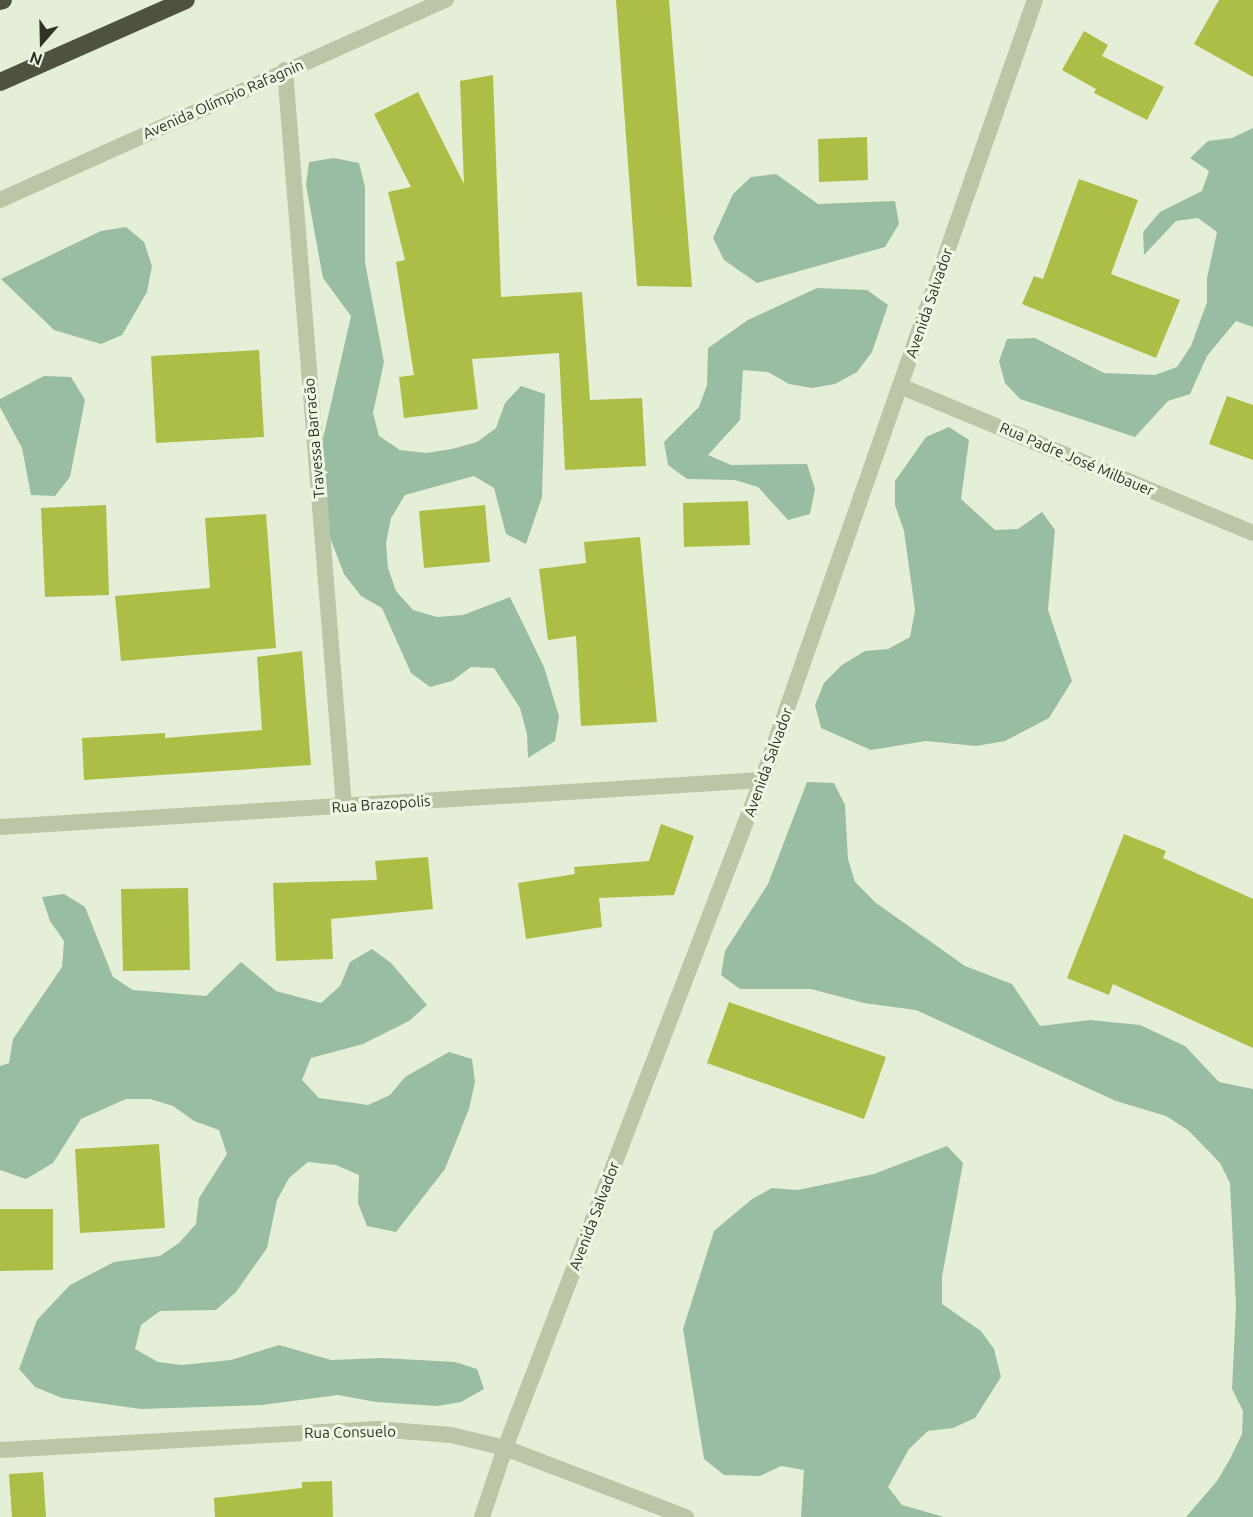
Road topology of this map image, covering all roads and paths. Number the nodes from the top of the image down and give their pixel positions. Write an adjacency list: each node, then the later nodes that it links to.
1 (186, 0): 5 (highway)
2 (446, 0): 4 (street, Avenida Olímpio Rafagnin)
3 (1035, 0): 7 (street, Avenida Salvador)
4 (285, 70): 6 (street, Avenida Olímpio Rafagnin); 10 (street, Travessa Barracão)
5 (0, 82)
6 (0, 200)
7 (900, 386): 8 (street, Rua Padre José Milbauer); 9 (street, Avenida Salvador)
8 (1253, 533)
9 (762, 780): 10 (street, Rua Brazopolis); 12 (street, Avenida Salvador)
10 (344, 806): 11 (street, Rua Brazopolis)
11 (0, 827)
12 (505, 1448): 13 (street, Rua Consuelo); 14 (street, Avenida Salvador); 15 (street, Rua Consuelo)
13 (0, 1450)
14 (482, 1517)
15 (686, 1517)

